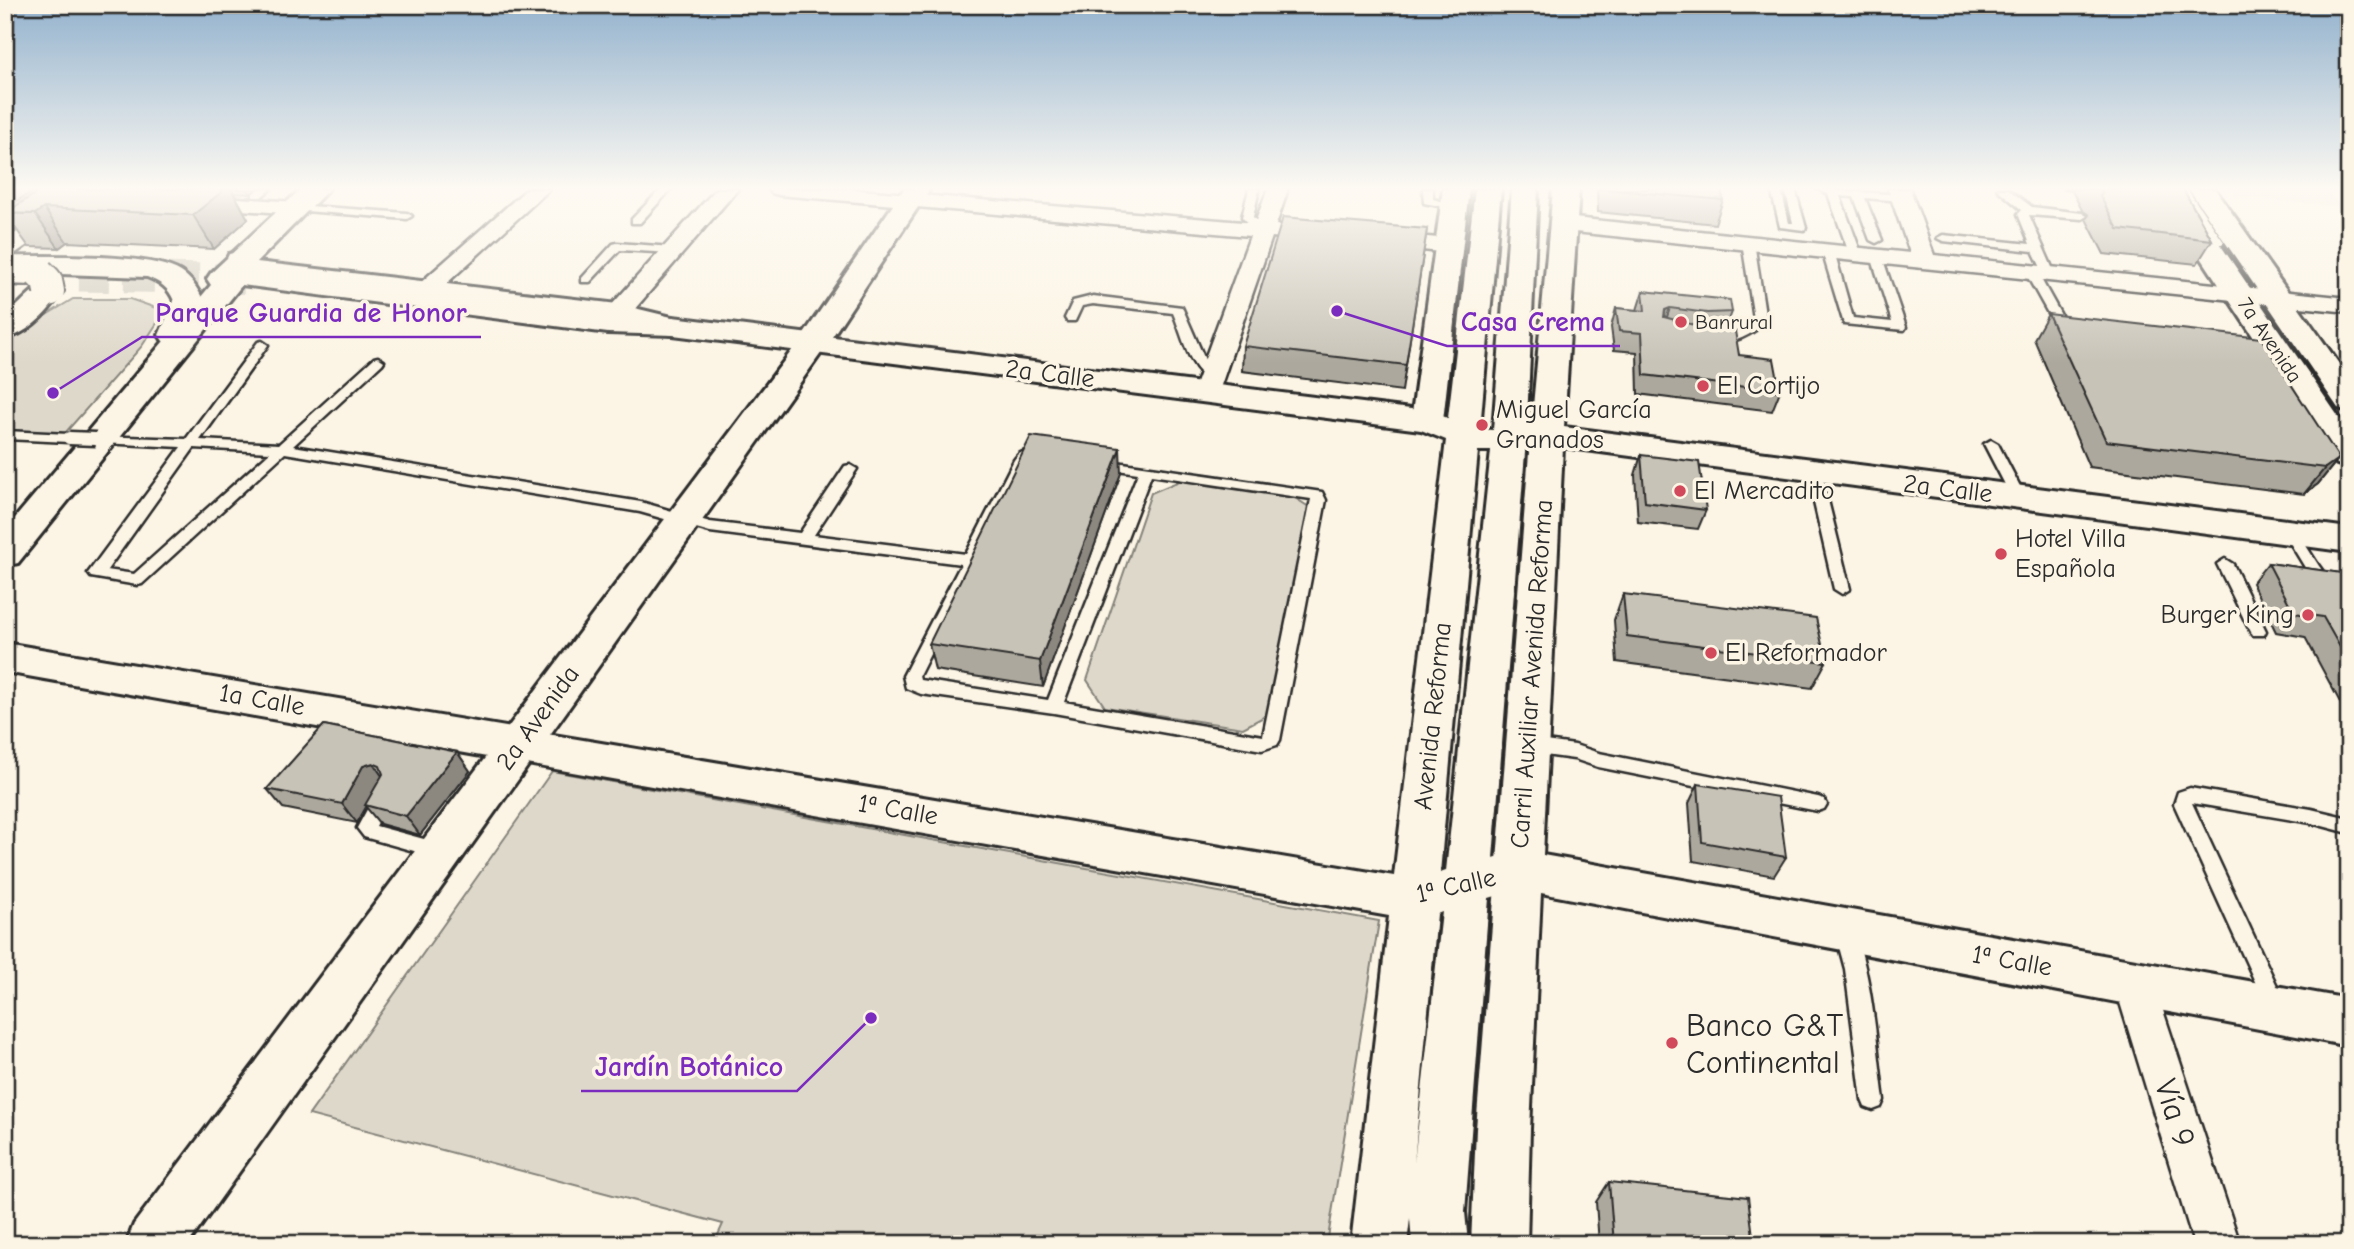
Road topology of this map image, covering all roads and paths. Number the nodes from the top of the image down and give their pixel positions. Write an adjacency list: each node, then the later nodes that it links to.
1 (32, 247): 27 (street)
2 (264, 247): 26 (main road)
3 (474, 247): 30 (street)
4 (616, 247): 29 (lane)
5 (635, 247): 22 (lane)
6 (675, 247): 22 (street)
7 (877, 247): 40 (main road, 2a Avenida)
8 (1255, 247): 43 (street)
9 (1450, 247): 45 (main road)
10 (1479, 247): 45 (main road, Avenida Reforma)
11 (1527, 247): 46 (main road, Avenida Reforma)
12 (1563, 247): 48 (main road, Carril Auxiliar Avenida Reforma)
13 (1749, 247): 39 (lane)
14 (1795, 247): 24 (street)
15 (1867, 247): 23 (lane)
16 (1920, 247): 25 (street)
17 (2031, 247): 21 (lane)
18 (2216, 247): 31 (main road, 7a Avenida)
19 (2222, 247): 31 (lane)
20 (2232, 247): 31 (main road, 7a Avenida)
21 (2038, 248): 28 (lane)
22 (673, 250): 33 (street)
23 (1869, 250): 24 (street); 24 (lane); 25 (street)
24 (1828, 251)
25 (1924, 260): 28 (street)
26 (245, 270): 30 (main road, 2a Calle); 36 (main road, 2a Calle); 38 (main road); 49 (main road)
27 (21, 271): 37 (main road); 38 (main road)
28 (2040, 273): 31 (street); 35 (lane)
29 (586, 280)
30 (427, 289): 33 (main road, 2a Calle)
31 (2256, 296): 32 (street); 44 (main road, 7a Avenida); 53 (main road, 7a Avenida)
32 (2349, 306)
33 (618, 313): 36 (main road, 2a Calle)
34 (1071, 318): 43 (lane)
35 (2060, 324)
36 (673, 326): 40 (main road, 2a Calle)
37 (5, 330)
38 (174, 334): 49 (main road)
39 (1704, 338)
40 (813, 343): 43 (main road, 2a Calle); 58 (main road, 2a Avenida)
41 (262, 345): 51 (lane)
42 (378, 361): 52 (lane)
43 (1208, 385): 45 (main road, 2a Calle)
44 (2345, 411)
45 (1450, 423): 46 (main road, 2a Calle); 79 (main road, Avenida Reforma)
46 (1509, 430): 48 (main road, 2a Calle); 78 (main road, Avenida Reforma)
47 (5, 435): 49 (lane)
48 (1547, 435): 56 (main road, 2a Calle); 72 (main road, Carril Auxiliar Avenida Reforma)
49 (86, 439): 51 (lane); 60 (main road); 63 (main road)
50 (1991, 443): 57 (lane)
51 (191, 444): 52 (lane); 52 (lane)
52 (282, 448): 58 (lane)
53 (2349, 457)
54 (850, 469): 61 (lane)
55 (1146, 470): 64 (lane); 70 (lane); 70 (lane)
56 (1814, 472): 57 (main road, 2a Calle); 67 (lane)
57 (2019, 498): 59 (main road, 2a Calle)
58 (683, 519): 61 (lane); 71 (main road, 2a Avenida)
59 (2291, 533): 62 (main road, 2a Calle); 66 (lane)
60 (5, 535)
61 (804, 538): 64 (lane)
62 (2349, 540)
63 (5, 554)
64 (971, 560): 70 (lane)
65 (2225, 564): 68 (lane)
66 (2314, 570)
67 (1842, 589)
68 (2258, 631)
69 (13, 660): 71 (main road, 1a Calle)
70 (1054, 707)
71 (519, 744): 76 (main road, 2a Avenida); 79 (main road, 1ª Calle)
72 (1527, 745): 74 (lane); 77 (main road, Carril Auxiliar Avenida Reforma)
73 (386, 792): 76 (lane)
74 (1818, 804)
75 (2349, 827): 82 (lane)
76 (441, 851): 85 (main road, 2a Avenida)
77 (1520, 870): 78 (main road, 1ª Calle); 80 (main road, 1ª Calle); 88 (main road, Carril Auxiliar Avenida Reforma)
78 (1466, 884): 79 (main road, 1ª Calle); 87 (main road, Avenida Reforma)
79 (1414, 900): 86 (main road, Avenida Reforma)
80 (1844, 930): 81 (main road, 1ª Calle); 84 (lane)
81 (2134, 983): 82 (main road, 1ª Calle); 89 (street, Vía 9)
82 (2278, 1010): 83 (main road, 1ª Calle)
83 (2349, 1023)
84 (1873, 1100)
85 (155, 1244)
86 (1379, 1244)
87 (1440, 1244)
88 (1499, 1244)
89 (2217, 1244)

